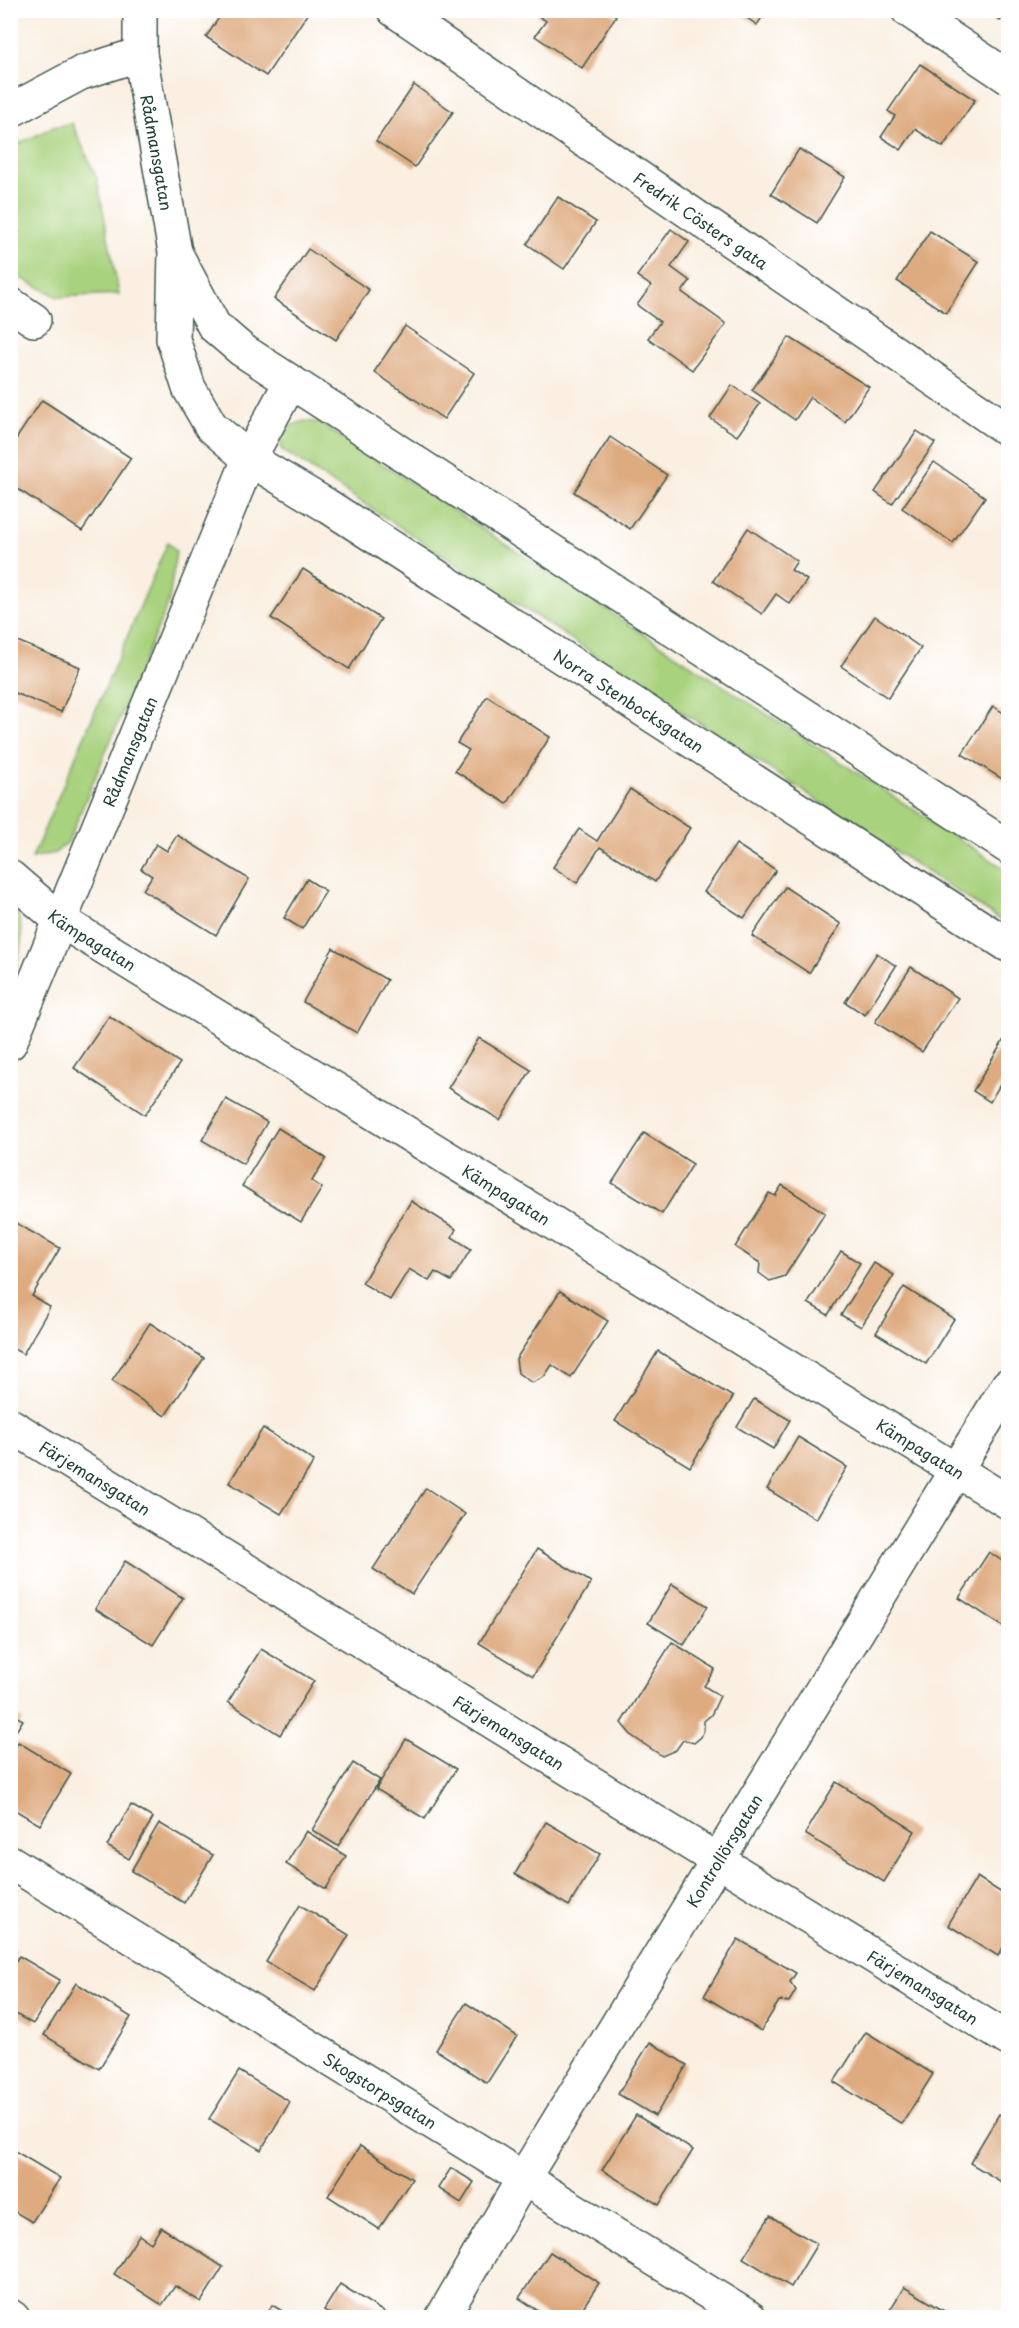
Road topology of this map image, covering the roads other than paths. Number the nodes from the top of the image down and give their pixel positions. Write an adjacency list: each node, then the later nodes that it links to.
1 (118, 10): 5 (street)
2 (140, 10): 5 (street)
3 (394, 10): 10 (street, Fredrik Cösters gata)
4 (908, 10): 6 (street)
5 (140, 54): 7 (street); 8 (street, Rådmansgatan)
6 (1008, 77)
7 (10, 111)
8 (175, 252): 9 (street, Rådmansgatan); 11 (street, Rådmansgatan)
9 (290, 383): 11 (street, Rådmansgatan); 12 (street)
10 (1008, 429)
11 (249, 459): 14 (street, Rådmansgatan); 15 (street, Norra Stenbocksgatan)
12 (1008, 847)
13 (10, 878): 14 (street, Kämpagatan)
14 (61, 921): 16 (street, Rådmansgatan); 19 (street, Kämpagatan)
15 (1008, 945)
16 (10, 1043)
17 (1008, 1385): 19 (street, Kontrollörsgatan)
18 (10, 1425): 21 (street, Färjemansgatan)
19 (957, 1472): 20 (street, Kämpagatan); 21 (street, Kontrollörsgatan)
20 (1008, 1502)
21 (719, 1861): 23 (street, Färjemansgatan); 24 (street, Kontrollörsgatan)
22 (10, 1862): 24 (street, Skogstorpsgatan)
23 (1008, 2040)
24 (523, 2179): 25 (street, Kontrollörsgatan); 26 (street, Skogstorpsgatan)
25 (442, 2318)
26 (750, 2318)

